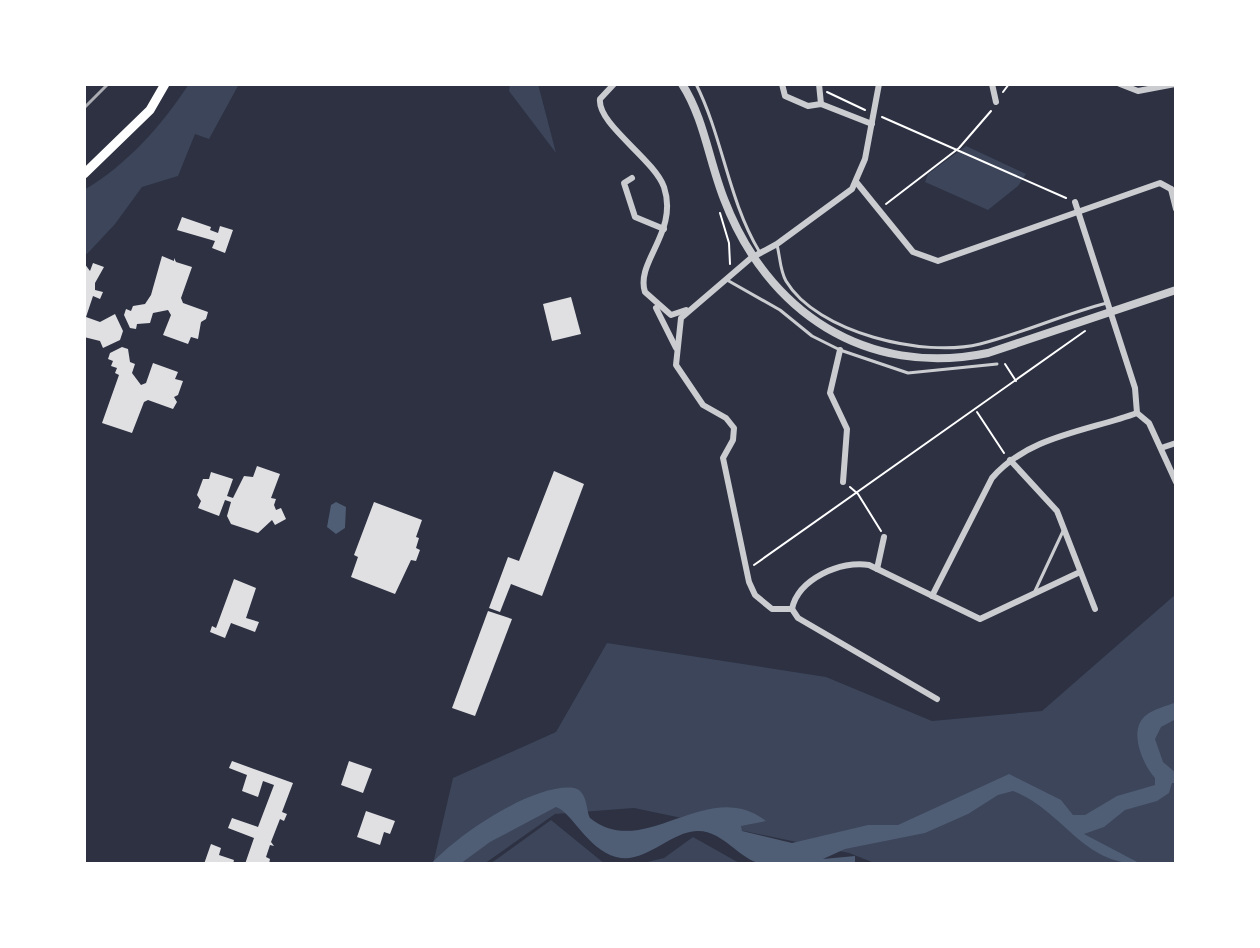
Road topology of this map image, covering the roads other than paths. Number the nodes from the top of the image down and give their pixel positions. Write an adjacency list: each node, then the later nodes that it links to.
1 (165, 84): 14 (main road)
2 (614, 84): 21 (street)
3 (682, 84): 23 (street)
4 (696, 84): 23 (lane)
5 (782, 84): 12 (street)
6 (879, 84): 13 (street)
7 (992, 84): 11 (street)
8 (1120, 84): 9 (street)
9 (1175, 84)
10 (819, 86): 12 (street)
11 (996, 102)
12 (821, 104): 13 (street)
13 (872, 124): 16 (street)
14 (84, 174)
15 (632, 178): 21 (street)
16 (857, 183): 20 (street); 22 (street)
17 (1173, 187): 19 (street); 20 (street)
18 (1075, 202): 20 (street)
19 (1176, 209)
20 (1079, 213): 27 (street)
21 (664, 229): 26 (street)
22 (777, 244): 23 (street); 27 (lane)
23 (756, 256): 24 (street); 31 (street)
24 (727, 280): 28 (street); 30 (lane)
25 (1176, 290): 27 (street)
26 (655, 304): 28 (street); 29 (street)
27 (1109, 308): 31 (street); 34 (street)
28 (686, 310): 29 (street)
29 (676, 348): 46 (street)
30 (840, 350): 33 (lane); 38 (street)
31 (931, 361): 33 (lane)
32 (997, 364): 33 (lane)
33 (929, 372)
34 (1137, 413): 36 (street); 37 (street)
35 (1176, 443): 36 (street)
36 (1161, 448): 39 (street)
37 (1010, 460): 40 (street); 45 (street)
38 (843, 482)
39 (1176, 482)
40 (1064, 529): 43 (street); 44 (lane)
41 (884, 537): 42 (street)
42 (877, 569): 45 (street); 46 (street)
43 (1080, 572): 44 (street); 47 (street)
44 (1035, 593): 45 (street)
45 (932, 596)
46 (792, 609): 48 (street)
47 (1095, 609)
48 (937, 699)

